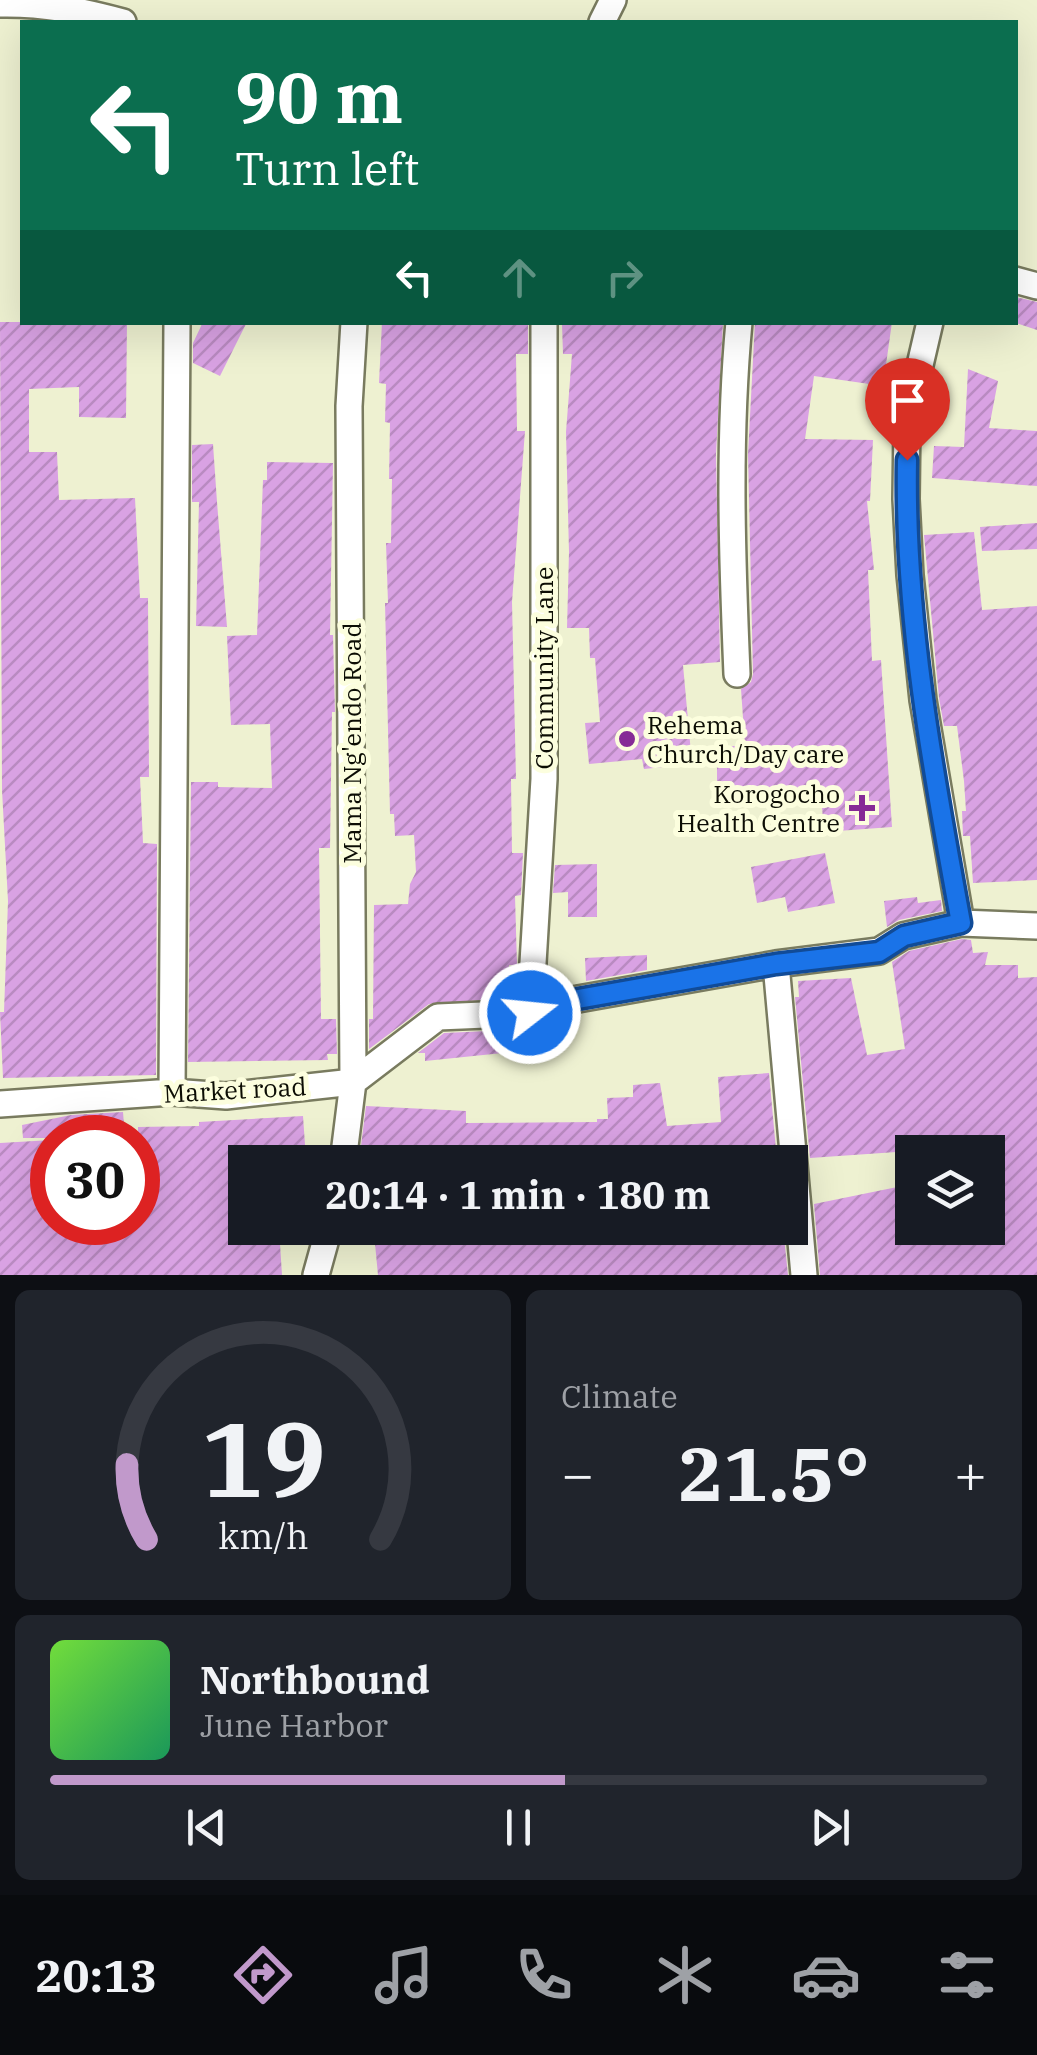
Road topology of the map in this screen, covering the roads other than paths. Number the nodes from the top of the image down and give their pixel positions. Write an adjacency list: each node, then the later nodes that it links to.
1 (16, 0): 2 (street)
2 (0, 3): 3 (street)
3 (115, 20)
4 (177, 325): 15 (street)
5 (354, 325): 14 (street, Mama Ng'endo Road)
6 (544, 325): 13 (street, Community Lane)
7 (740, 325): 9 (street)
8 (929, 325): 10 (street)
9 (737, 674)
10 (961, 923): 11 (street); 12 (street)
11 (1037, 926)
12 (776, 964): 13 (street); 20 (street)
13 (530, 1013): 14 (street)
14 (353, 1082): 15 (street, Market road); 17 (street, Mama Ng'endo Road)
15 (172, 1092): 16 (street, Market road)
16 (0, 1104)
17 (345, 1145)
18 (324, 1245): 19 (street)
19 (316, 1275)
20 (804, 1275)

